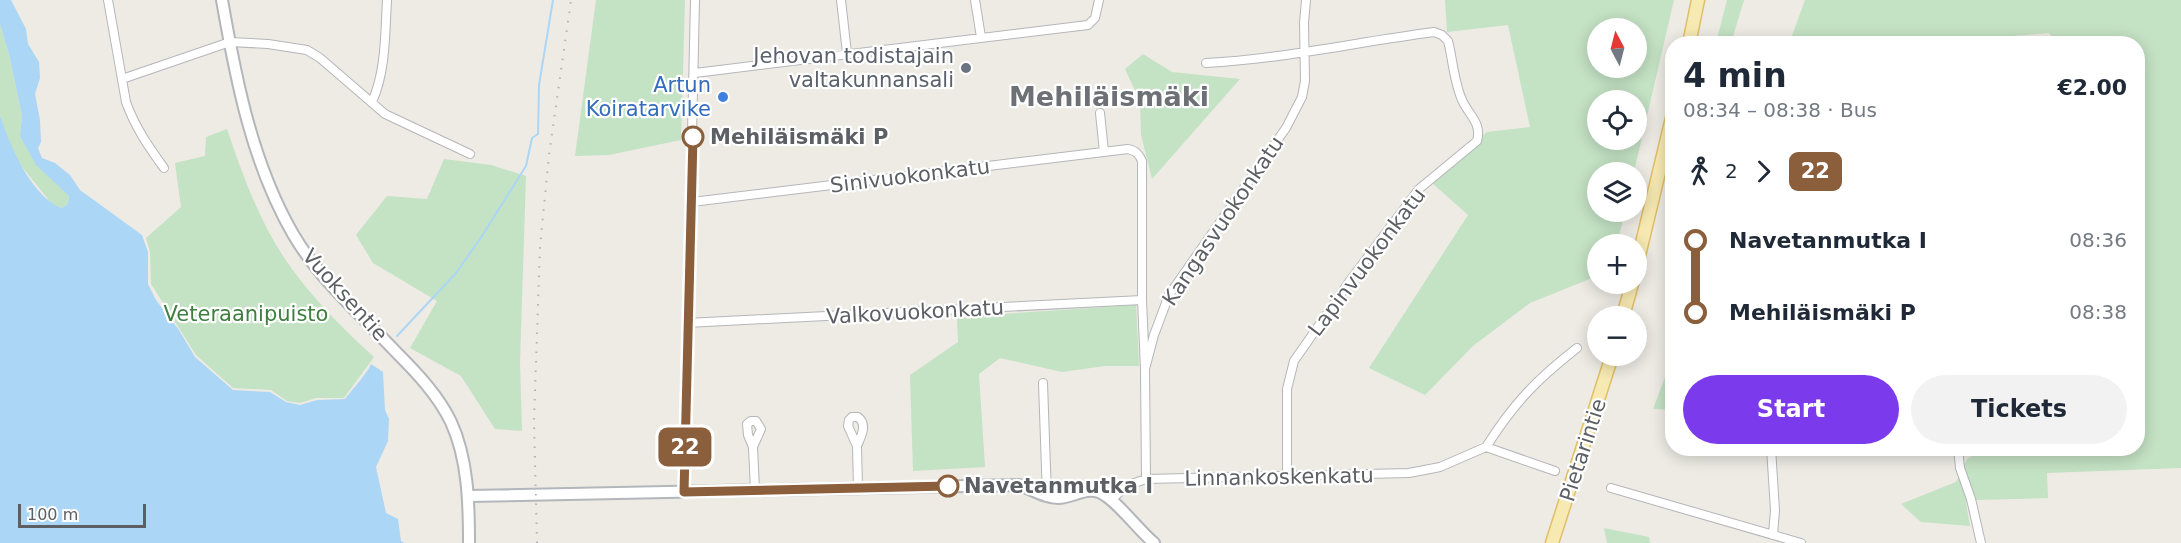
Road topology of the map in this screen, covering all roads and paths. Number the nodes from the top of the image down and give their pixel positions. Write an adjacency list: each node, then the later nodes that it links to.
1 (108, 0): 17 (street)
2 (222, 0): 12 (street, Vuoksentie)
3 (387, 0): 18 (street)
4 (695, 0): 16 (street)
5 (841, 0): 13 (street)
6 (975, 0): 11 (street)
7 (1099, 0): 11 (street)
8 (1306, 0): 14 (street, Kangasvuokonkatu)
9 (1698, 0): 10 (main road)
10 (1691, 36)
11 (981, 37): 13 (street)
12 (230, 42): 17 (street); 18 (street); 44 (street, Vuoksentie)
13 (847, 53): 16 (street)
14 (1305, 53): 15 (street); 30 (street, Kangasvuokonkatu); 38 (street, Lapinvuokonkatu)
15 (1206, 63)
16 (695, 73): 24 (street)
17 (122, 79): 23 (street)
18 (372, 102): 22 (street)
19 (1100, 113): 21 (street)
20 (1665, 147): 25 (main road)
21 (1104, 152): 24 (street, Sinivuokonkatu); 26 (street, Sinivuokonkatu)
22 (470, 154)
23 (164, 168)
24 (692, 202): 27 (street)
25 (1644, 234)
26 (1142, 300): 27 (street, Valkovuokonkatu); 30 (street)
27 (687, 323): 43 (street)
28 (1577, 348): 34 (street)
29 (1609, 366): 50 (main road, Pietarintie)
30 (1145, 369): 39 (street, Kangasvuokonkatu)
31 (1043, 383): 45 (street)
32 (857, 446): 40 (street)
33 (753, 447): 42 (street)
34 (1486, 447): 37 (street); 38 (street, Linnankoskenkatu)
35 (1772, 456): 47 (street)
36 (1959, 456): 52 (street)
37 (1555, 471)
38 (1287, 476): 39 (street, Linnankoskenkatu)
39 (1146, 479): 46 (street, Linnankoskenkatu)
40 (858, 488): 42 (street); 45 (street)
41 (1611, 488): 47 (street)
42 (755, 490): 43 (street)
43 (684, 492): 44 (street)
44 (468, 496): 48 (street, Vuoksentie)
45 (1047, 497): 46 (street)
46 (1111, 500): 49 (street)
47 (1773, 535): 51 (street)
48 (469, 543)
49 (1154, 543)
50 (1552, 543)
51 (1801, 543)
52 (1981, 543)

